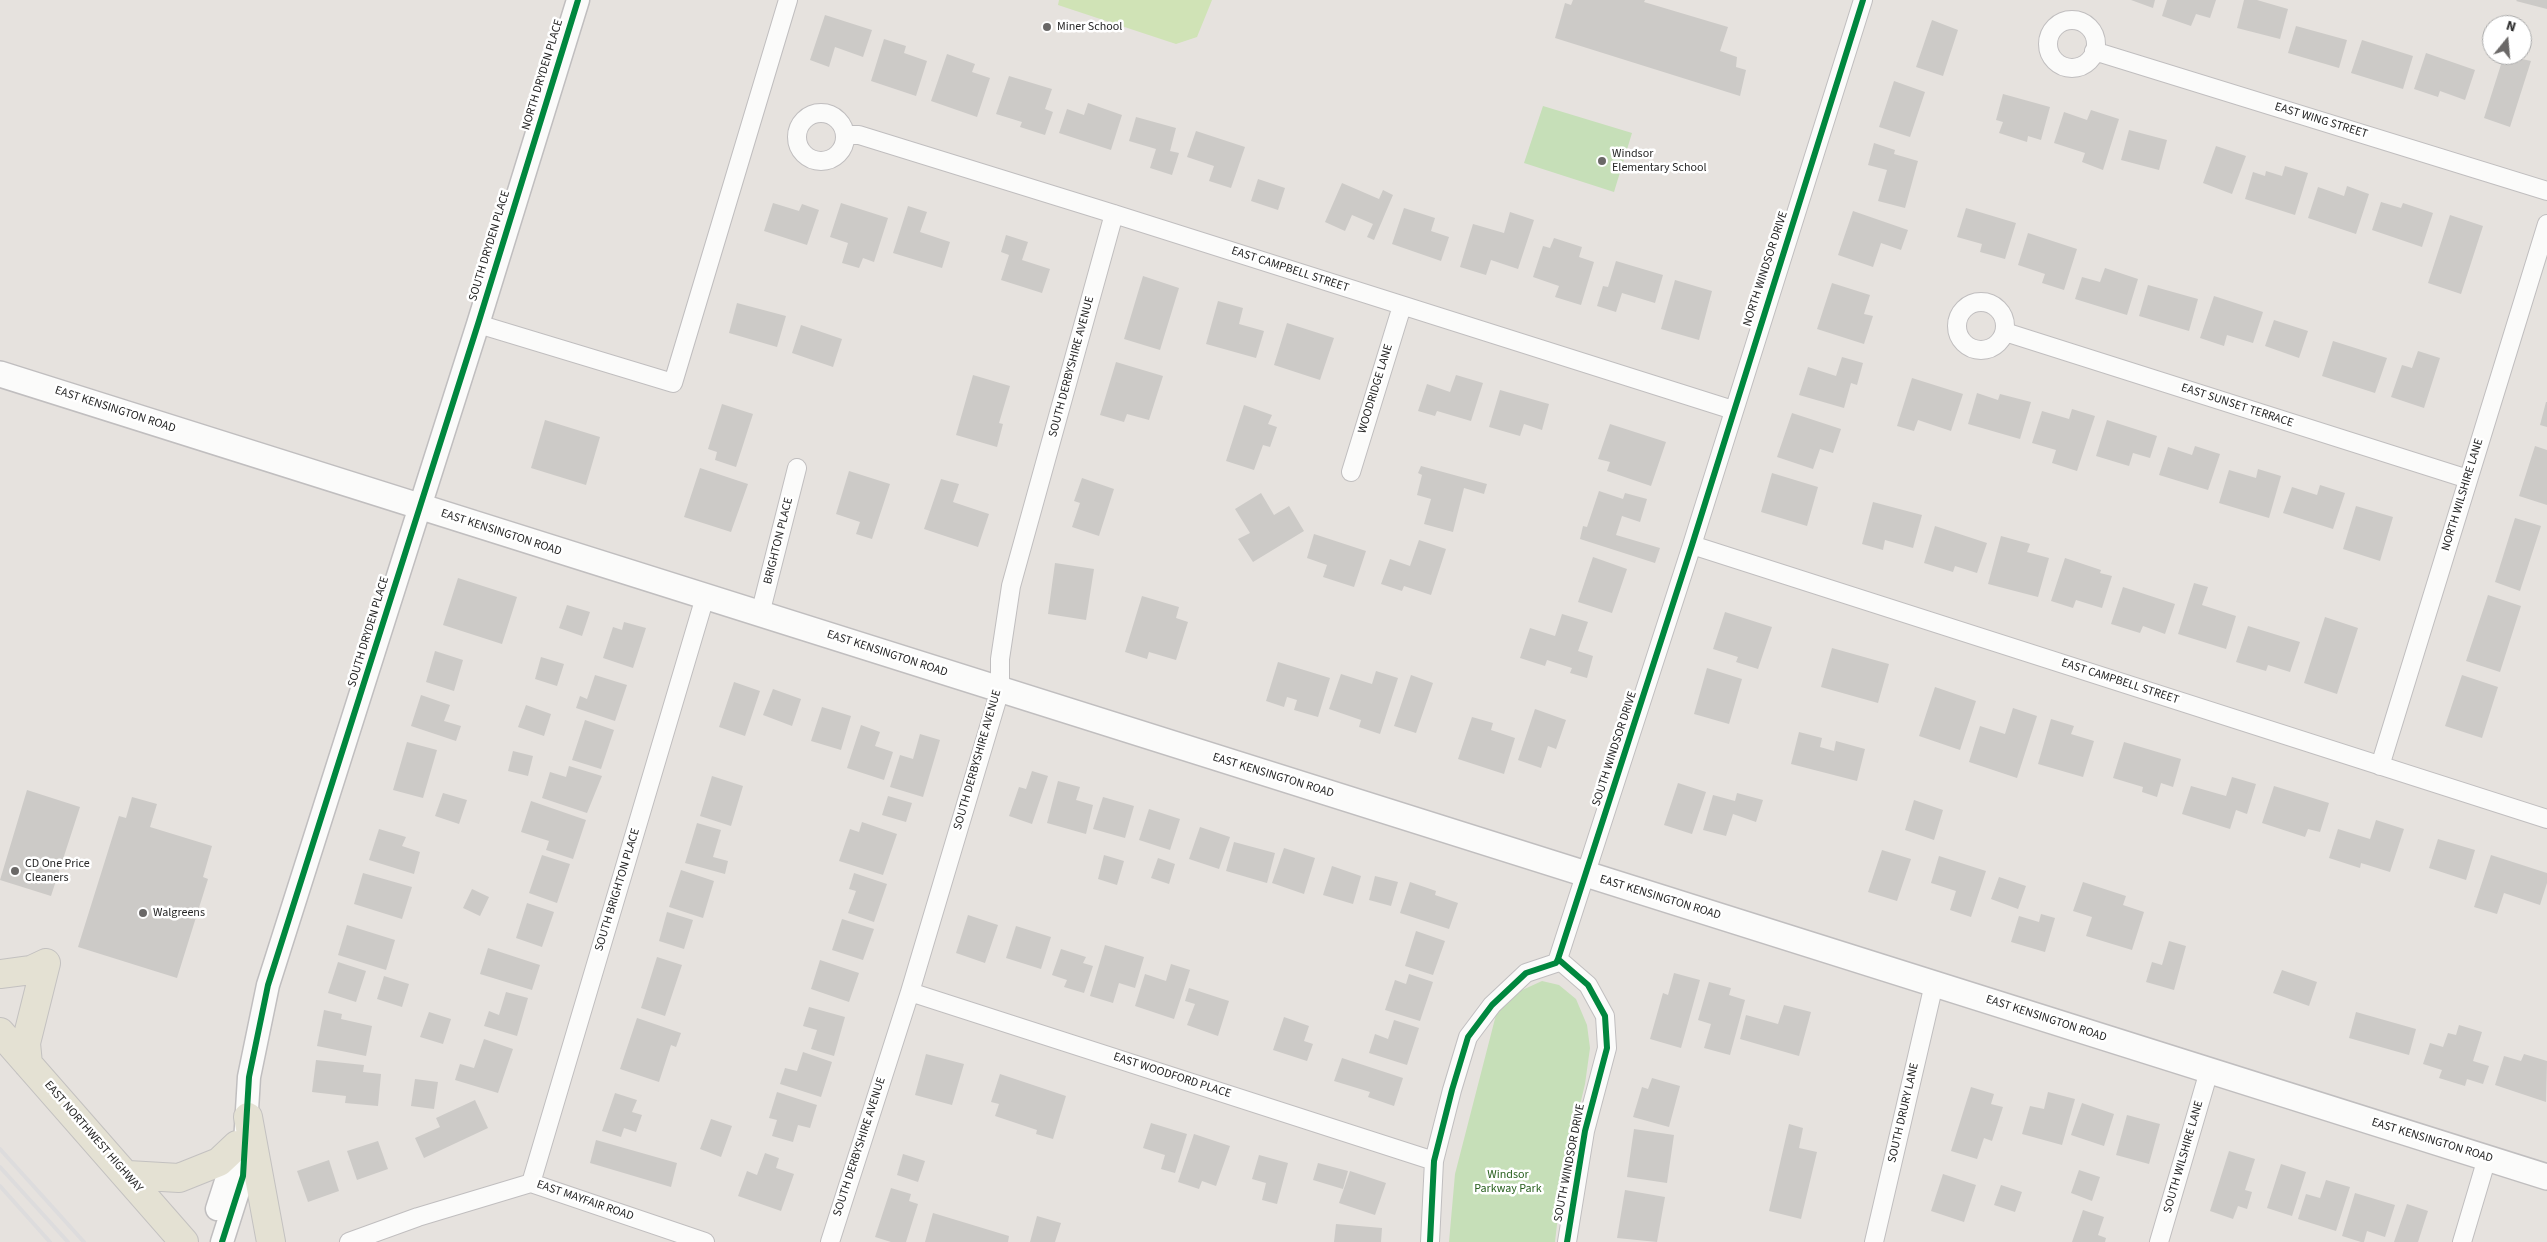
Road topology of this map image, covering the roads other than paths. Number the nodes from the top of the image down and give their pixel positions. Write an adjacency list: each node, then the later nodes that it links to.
1 (578, 0): 6 (street, NORTH DRYDEN PLACE)
2 (788, 0): 11 (street)
3 (1863, 0): 14 (street, NORTH WINDSOR DRIVE)
4 (2094, 51): 7 (street, EAST WING STREET)
5 (845, 135): 8 (street, EAST CAMPBELL STREET)
6 (529, 157): 11 (street, SOUTH DRYDEN PLACE)
7 (2547, 191)
8 (1114, 214): 10 (street, EAST CAMPBELL STREET); 22 (street, SOUTH DERBYSHIRE AVENUE)
9 (2547, 224): 17 (street, NORTH WILSHIRE LANE)
10 (1402, 306): 14 (street, EAST CAMPBELL STREET); 16 (street, WOODRIDGE LANE)
11 (478, 324): 18 (street, SOUTH DRYDEN PLACE)
12 (2005, 332): 17 (street, EAST SUNSET TERRACE)
13 (0, 374): 18 (main road, EAST KENSINGTON ROAD)
14 (1733, 410): 19 (street, NORTH WINDSOR DRIVE)
15 (797, 468): 21 (street, BRIGHTON PLACE)
16 (1352, 472)
17 (2468, 479): 23 (street, NORTH WILSHIRE LANE)
18 (420, 507): 20 (main road, EAST KENSINGTON ROAD); 33 (street, SOUTH DRYDEN PLACE)
19 (1692, 545): 23 (street, EAST CAMPBELL STREET); 25 (street, SOUTH WINDSOR DRIVE)
20 (705, 597): 21 (main road, EAST KENSINGTON ROAD); 39 (street, SOUTH BRIGHTON PLACE)
21 (760, 614): 22 (main road, EAST KENSINGTON ROAD)
22 (1000, 690): 25 (main road, EAST KENSINGTON ROAD); 29 (street, SOUTH DERBYSHIRE AVENUE)
23 (2380, 766): 24 (street, EAST CAMPBELL STREET)
24 (2547, 819)
25 (1586, 874): 26 (street, SOUTH WINDSOR DRIVE); 28 (main road, EAST KENSINGTON ROAD)
26 (1558, 959): 36 (street); 48 (street, SOUTH WINDSOR DRIVE)
27 (0, 974): 31 (main road)
28 (1934, 984): 32 (main road, EAST KENSINGTON ROAD); 49 (street, SOUTH DRURY LANE)
29 (910, 992): 36 (street, EAST WOODFORD PLACE); 46 (street, SOUTH DERBYSHIRE AVENUE)
30 (0, 1032): 31 (main road, EAST NORTHWEST HIGHWAY)
31 (28, 1064): 37 (main road, EAST NORTHWEST HIGHWAY)
32 (2209, 1071): 35 (main road, EAST KENSINGTON ROAD); 50 (street, SOUTH WILSHIRE LANE)
33 (248, 1117): 34 (street, SOUTH DRYDEN PLACE); 42 (street, SOUTH DRYDEN PLACE); 43 (main road)
34 (237, 1146): 37 (main road); 41 (street, SOUTH DRYDEN PLACE)
35 (2487, 1158): 38 (main road, EAST KENSINGTON ROAD); 51 (street)
36 (1434, 1161): 47 (street)
37 (128, 1176): 40 (main road, EAST NORTHWEST HIGHWAY)
38 (2547, 1177)
39 (531, 1183): 44 (street, EAST MAYFAIR ROAD); 45 (street, EAST MAYFAIR ROAD)
40 (184, 1242)
41 (207, 1242)
42 (222, 1242)
43 (271, 1242)
44 (350, 1242)
45 (705, 1242)
46 (830, 1242)
47 (1430, 1242)
48 (1567, 1242)
49 (1874, 1242)
50 (2159, 1242)
51 (2462, 1242)

